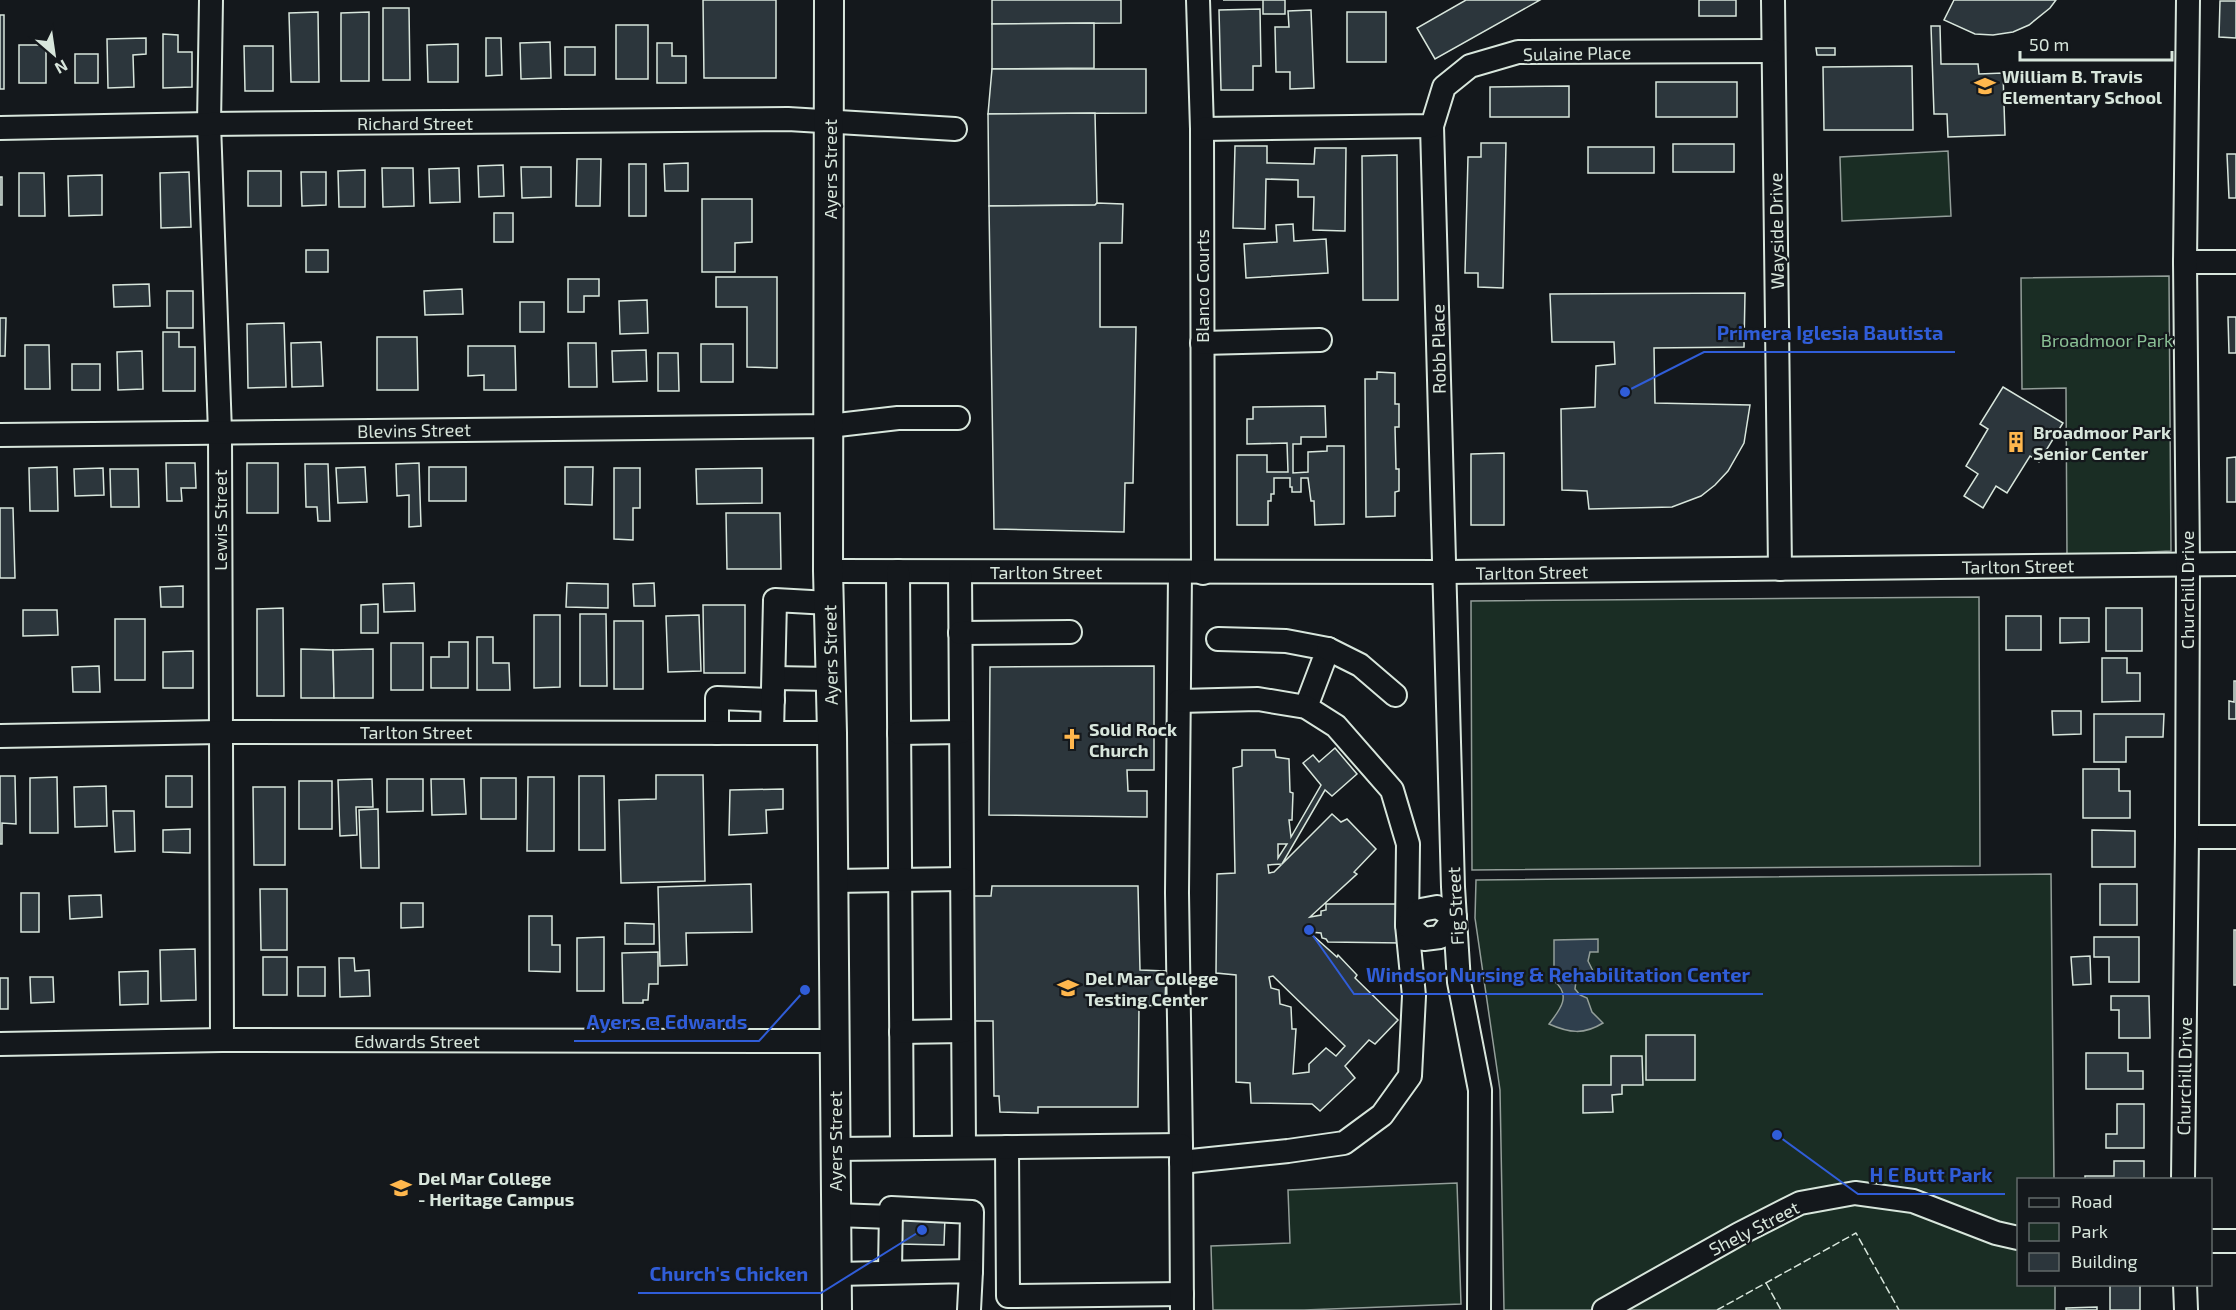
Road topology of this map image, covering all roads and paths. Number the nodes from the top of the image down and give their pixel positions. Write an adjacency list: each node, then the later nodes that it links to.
1 (212, 0): 8 (street, Lewis Street)
2 (829, 0): 7 (main road, Ayers Street)
3 (1198, 0): 12 (street, Blanco Courts)
4 (1773, 0): 6 (street, Wayside Drive)
5 (2188, 0): 13 (street, Churchill Drive)
6 (1773, 51): 9 (street, Sulaine Place); 23 (street, Wayside Drive)
7 (830, 122): 8 (street, Richard Street); 11 (street, Richard Street); 18 (main road, Ayers Street)
8 (209, 124): 10 (street, Richard Street); 19 (street, Lewis Street)
9 (1432, 126): 12 (street); 27 (street, Robb Place)
10 (0, 128)
11 (955, 129)
12 (1202, 129): 16 (street, Blanco Courts)
13 (2185, 262): 14 (street); 21 (street, Churchill Drive)
14 (2236, 262)
15 (1320, 340): 16 (street)
16 (1202, 343): 29 (street, Blanco Courts)
17 (958, 418): 18 (street, Blevins Street)
18 (829, 426): 19 (street, Blevins Street); 24 (main road, Ayers Street)
19 (220, 432): 20 (street, Blevins Street); 40 (street, Lewis Street)
20 (0, 435)
21 (2188, 564): 22 (street, Tarlton Street); 23 (street, Tarlton Street); 47 (street, Churchill Drive)
22 (2236, 564)
23 (1780, 570): 27 (street, Tarlton Street)
24 (828, 571): 25 (street, Tarlton Street); 30 (main road, Ayers Street)
25 (898, 572): 26 (street, Tarlton Street); 45 (street)
26 (960, 572): 28 (street, Tarlton Street); 32 (street)
27 (1444, 572): 29 (street, Tarlton Street); 52 (street, Fig Street)
28 (1180, 573): 29 (street, Tarlton Street); 38 (street)
29 (1203, 573)
30 (829, 603): 35 (main road, Ayers Street); 36 (street)
31 (1070, 632): 32 (street)
32 (960, 633): 41 (street)
33 (1218, 639): 34 (street)
34 (1328, 650): 37 (street); 39 (street)
35 (830, 679): 36 (street); 44 (main road, Ayers Street)
36 (773, 689): 42 (street); 43 (street)
37 (1395, 695)
38 (1179, 701): 39 (street); 63 (street)
39 (1306, 707): 53 (street)
40 (220, 732): 42 (street, Tarlton Street); 46 (street, Tarlton Street); 56 (street, Lewis Street)
41 (961, 732): 45 (street); 49 (street)
42 (717, 733): 43 (street, Tarlton Street)
43 (772, 733): 44 (street, Tarlton Street)
44 (832, 733): 51 (main road, Ayers Street)
45 (899, 733): 50 (street)
46 (0, 736)
47 (2187, 837): 48 (street); 64 (street, Churchill Drive)
48 (2236, 837)
49 (962, 879): 50 (street); 54 (street)
50 (900, 880): 51 (street); 55 (street)
51 (833, 881): 57 (main road, Ayers Street)
52 (1455, 917): 53 (street); 79 (street, Fig Street)
53 (1407, 925): 63 (street)
54 (963, 1031): 55 (street); 59 (street)
55 (901, 1032): 61 (street)
56 (222, 1040): 57 (street, Edwards Street); 58 (street, Edwards Street)
57 (834, 1041): 62 (main road, Ayers Street)
58 (0, 1044)
59 (964, 1147): 60 (street); 61 (street)
60 (1007, 1147): 63 (street); 75 (street)
61 (902, 1148): 62 (street)
62 (835, 1149): 65 (main road, Ayers Street)
63 (1181, 1153): 74 (street)
64 (2183, 1178)
65 (836, 1215): 66 (street); 72 (main road, Ayers Street)
66 (891, 1217): 70 (street); 71 (street)
67 (2017, 1238): 76 (street, Shely Street)
68 (2212, 1241): 69 (street)
69 (2236, 1241)
70 (970, 1271): 71 (street); 78 (street)
71 (890, 1272): 72 (street)
72 (837, 1274): 77 (main road, Ayers Street)
73 (2185, 1286): 80 (street)
74 (1182, 1302): 75 (street)
75 (1008, 1303)
76 (1613, 1308)
77 (837, 1310)
78 (969, 1310)
79 (1479, 1310)
80 (2186, 1310)

